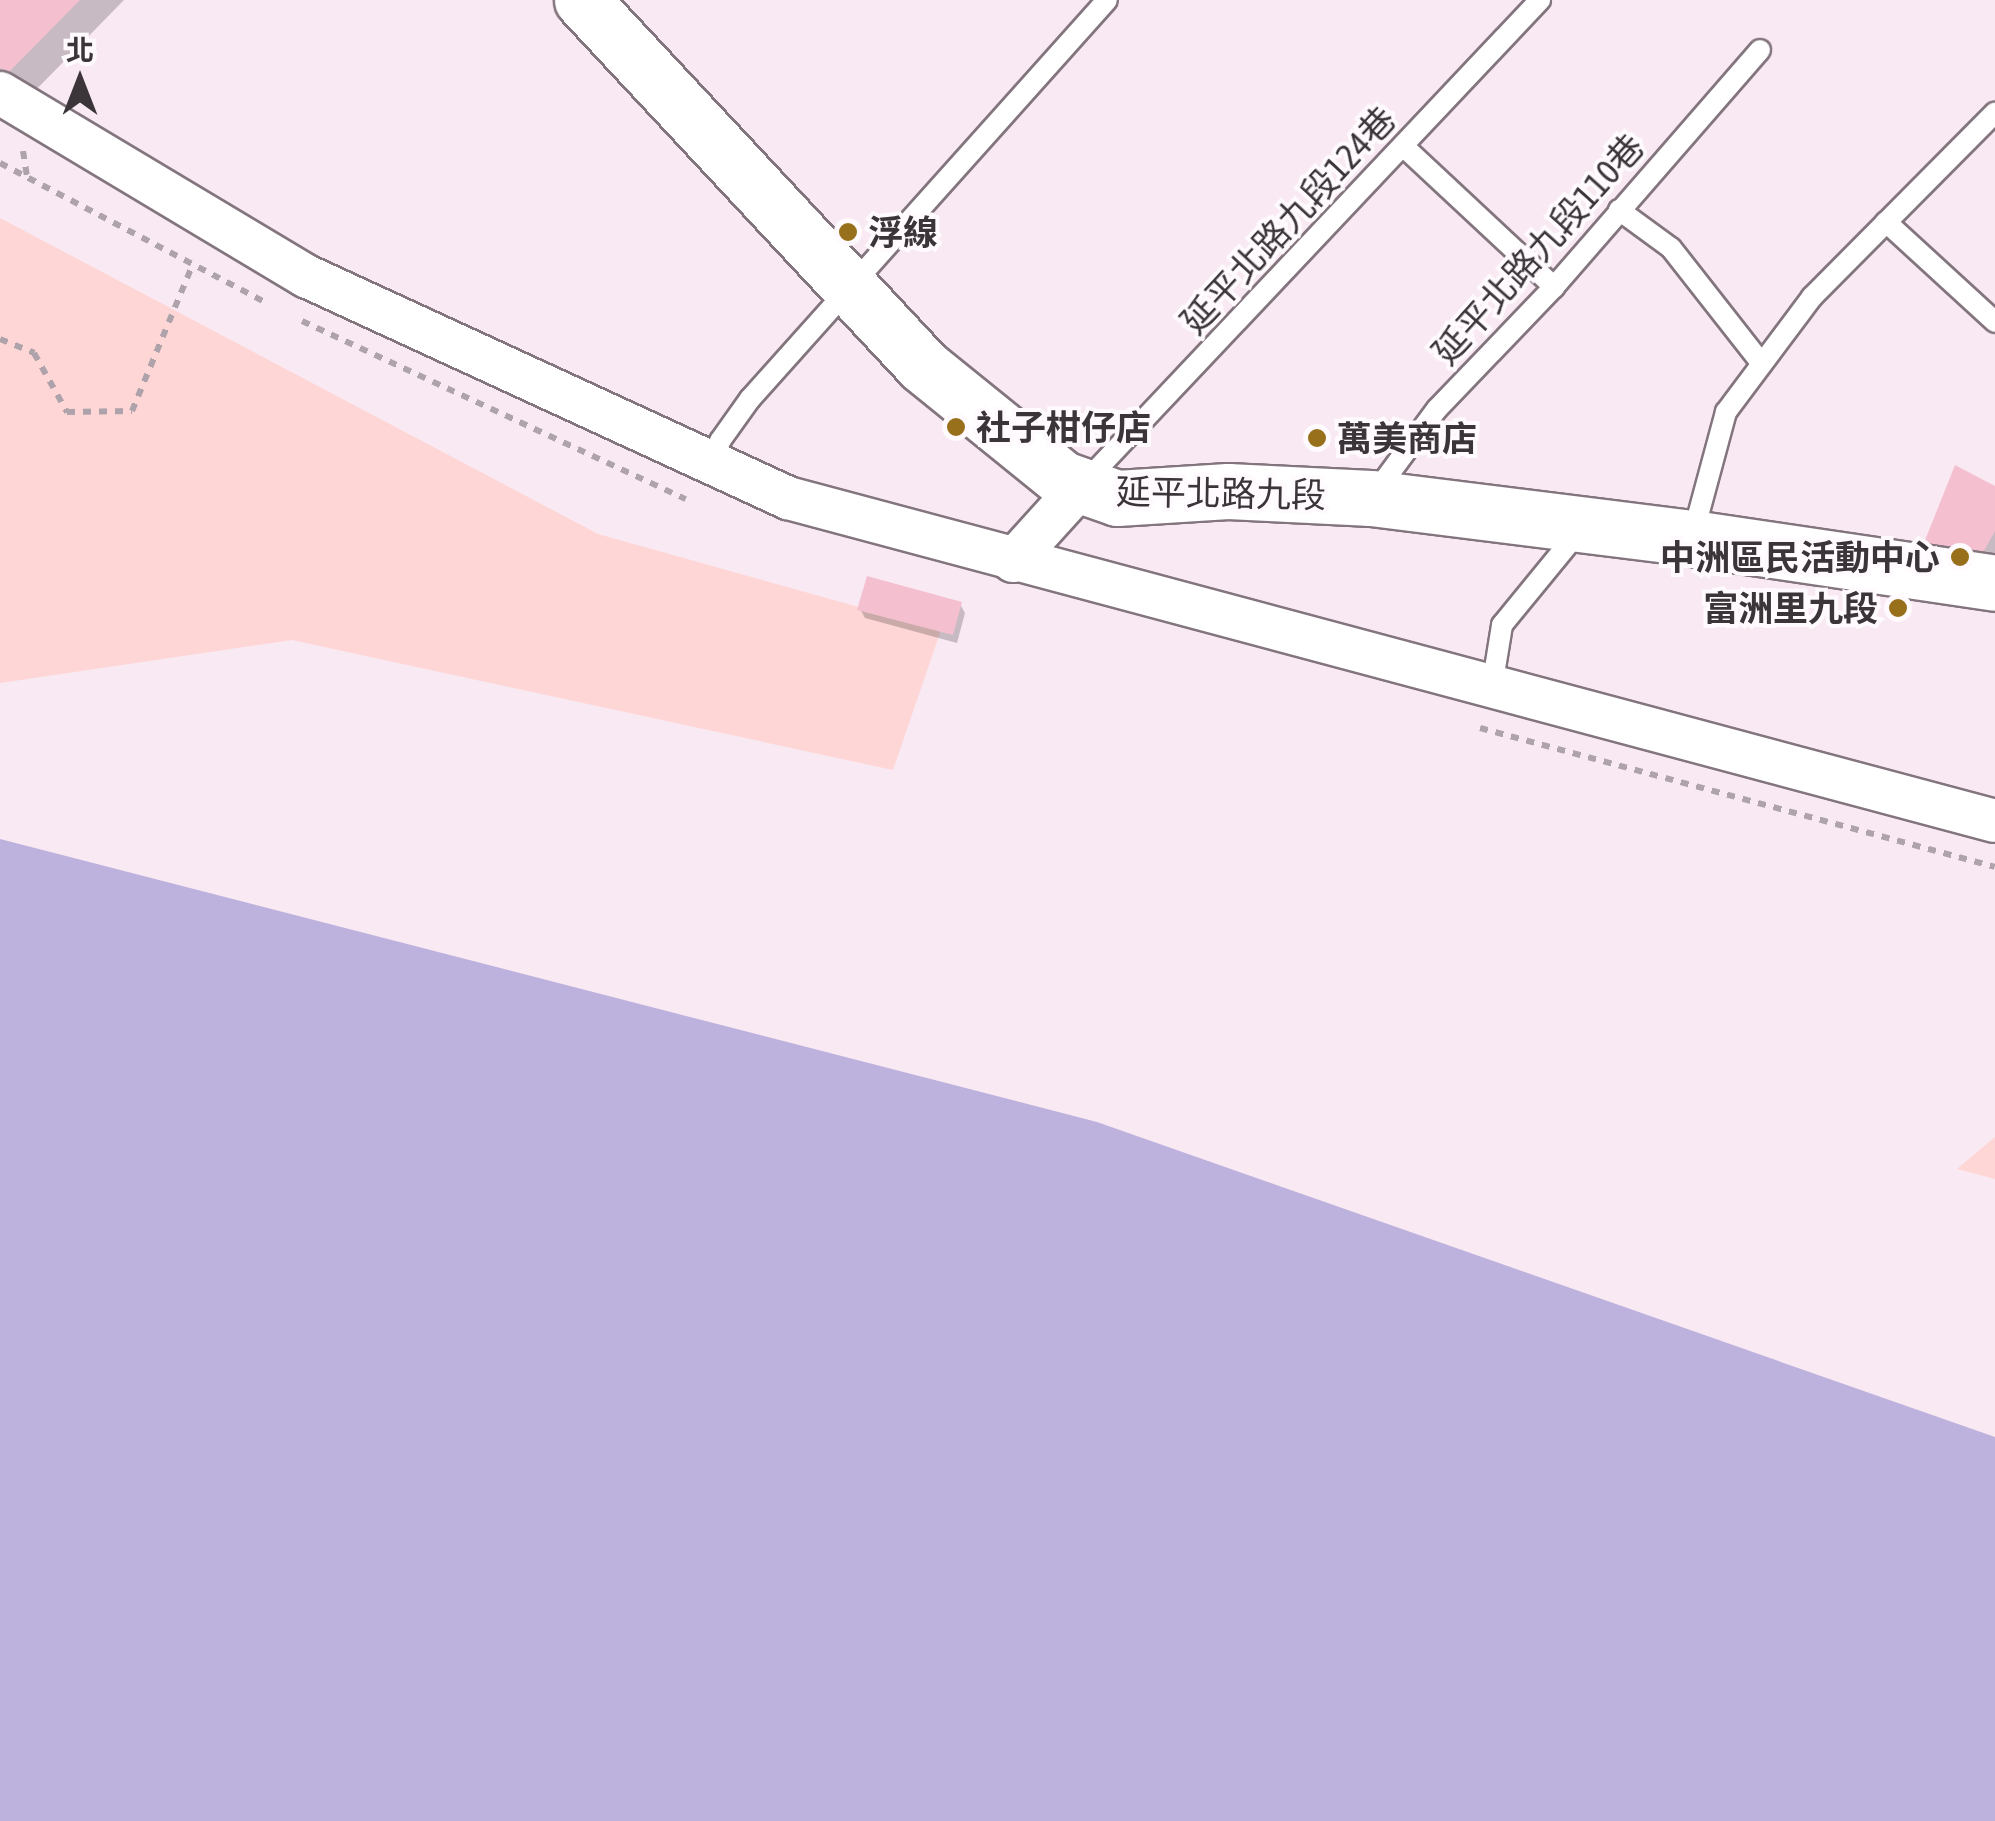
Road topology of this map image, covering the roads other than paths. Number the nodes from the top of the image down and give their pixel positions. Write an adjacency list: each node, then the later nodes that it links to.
1 (582, 0): 10 (street, 延平北路九段)
2 (1107, 0): 10 (lane)
3 (1540, 0): 7 (lane, 延平北路九段124巷)
4 (1760, 50): 8 (lane, 延平北路九段110巷)
5 (0, 93): 14 (street)
6 (1995, 113): 9 (lane)
7 (1402, 146): 11 (lane); 15 (lane, 延平北路九段124巷)
8 (1619, 210): 11 (lane, 延平北路九段110巷); 13 (lane)
9 (1886, 222): 12 (lane); 13 (lane)
10 (850, 285): 14 (lane); 15 (street, 延平北路九段)
11 (1554, 287): 16 (lane, 延平北路九段110巷)
12 (1995, 322)
13 (1762, 364): 18 (lane)
14 (711, 465): 19 (street)
15 (1082, 485): 16 (street, 延平北路九段); 19 (street)
16 (1371, 498): 17 (street, 延平北路九段)
17 (1584, 525): 18 (street, 延平北路九段); 21 (lane)
18 (1692, 538): 20 (street, 延平北路九段)
19 (1013, 561): 21 (street)
20 (1995, 582)
21 (1492, 687): 22 (street)
22 (1995, 822)

